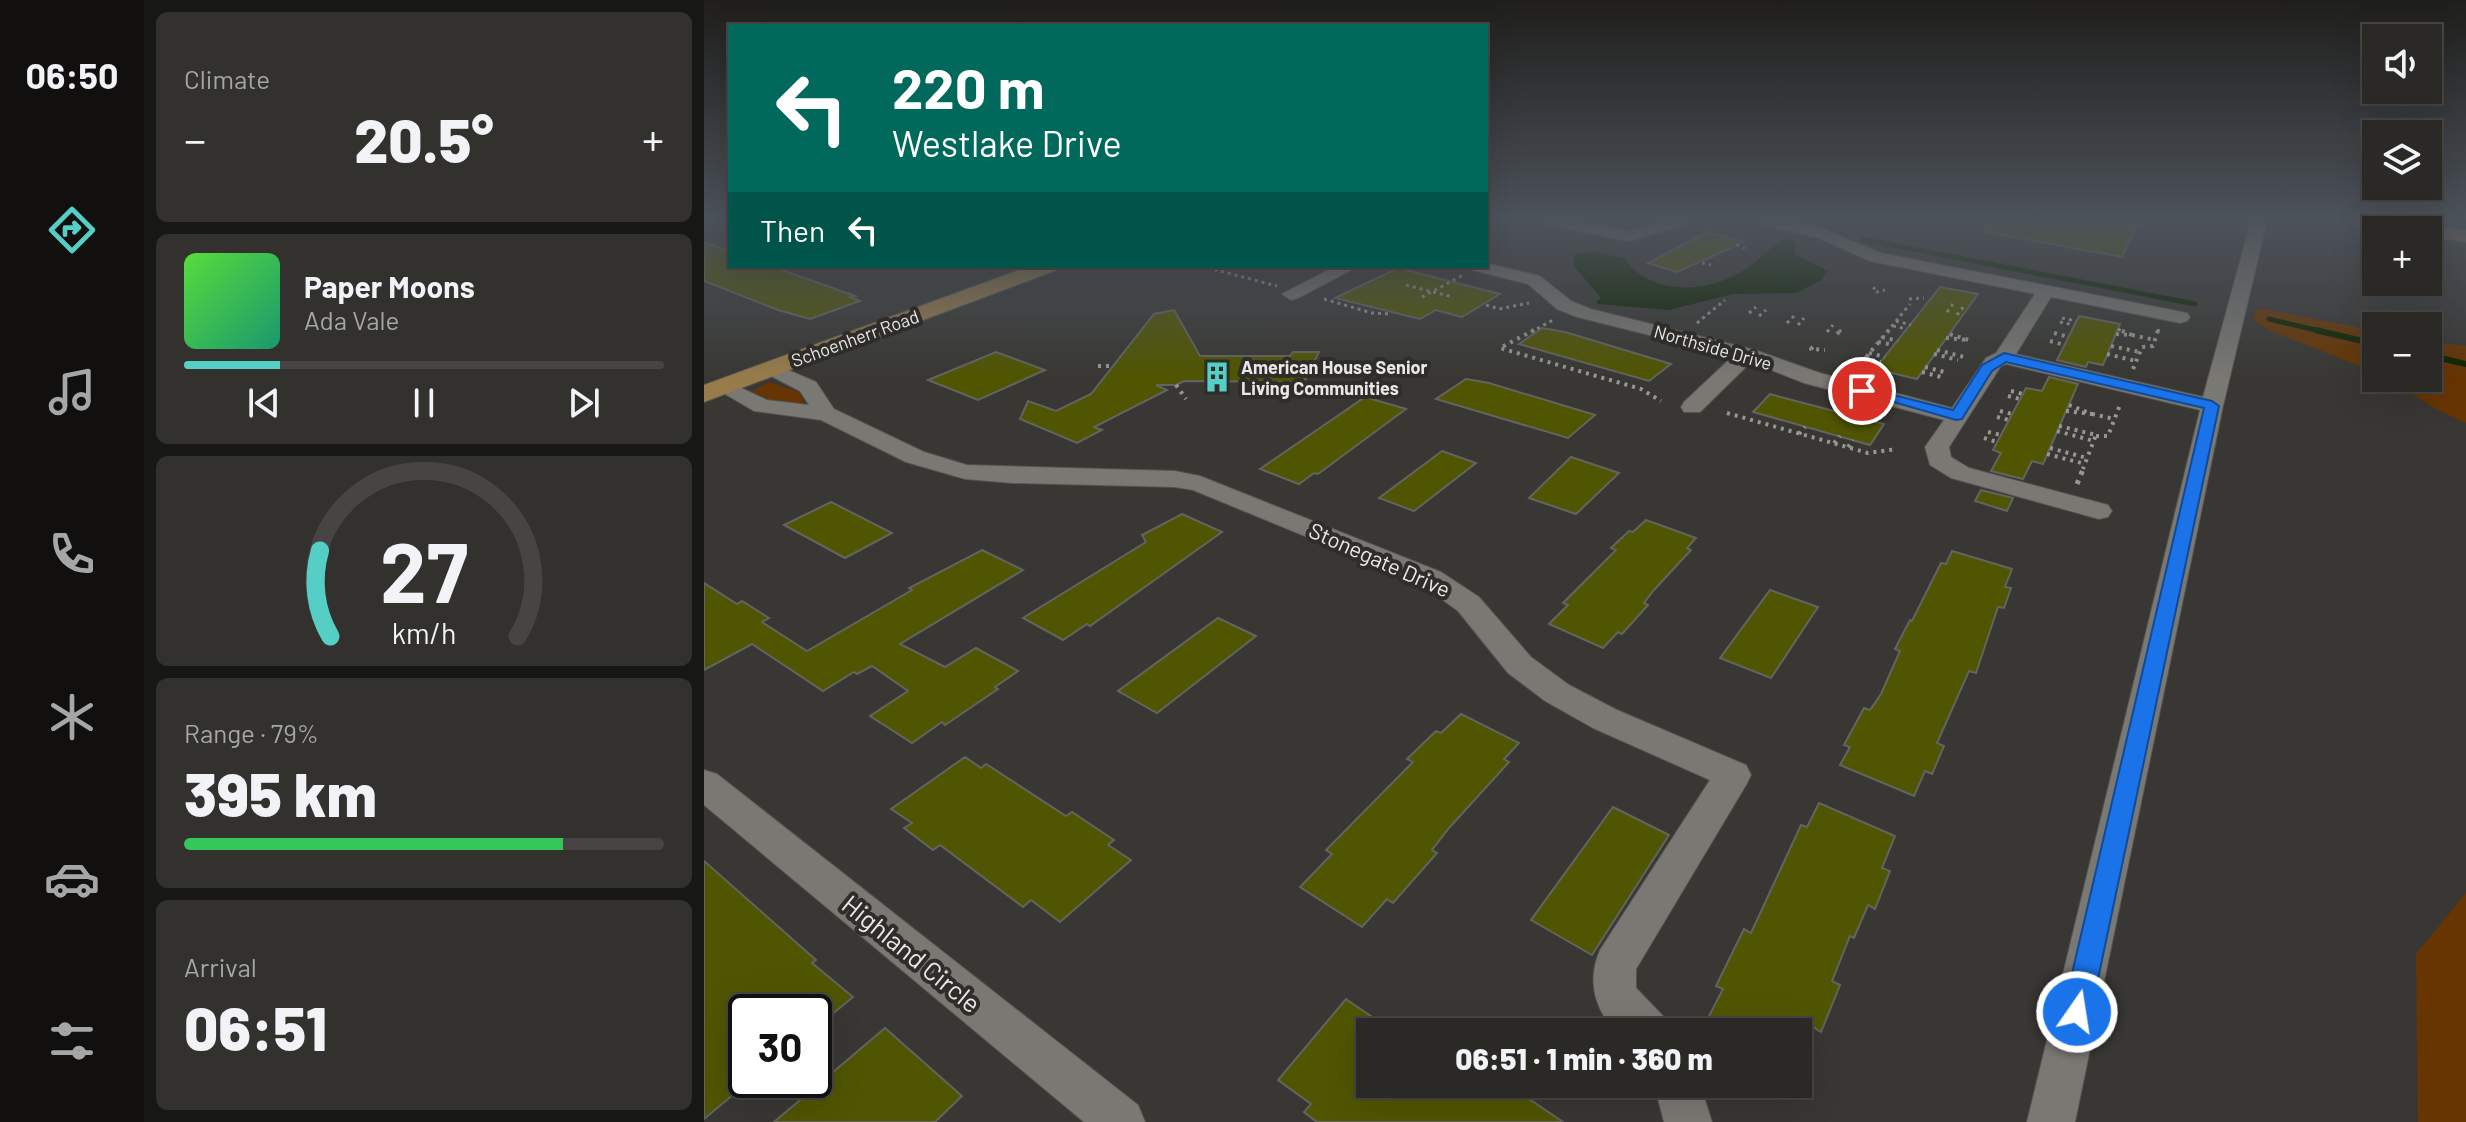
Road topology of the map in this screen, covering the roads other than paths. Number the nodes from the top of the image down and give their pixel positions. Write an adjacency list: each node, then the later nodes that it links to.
1 (1030, 273): 11 (main road, Schoenherr Road)
2 (1330, 273): 6 (street)
3 (1492, 273): 9 (street, Northside Drive)
4 (1958, 273): 7 (street)
5 (2246, 273): 13 (street)
6 (1285, 290)
7 (2046, 291): 8 (street); 10 (street)
8 (2180, 317)
9 (1748, 354): 14 (street); 16 (street, Northside Drive)
10 (2004, 357): 13 (street); 16 (street)
11 (772, 369): 12 (main road, Schoenherr Road); 15 (street, Stonegate Drive)
12 (714, 390): 15 (street, Stonegate Drive)
13 (2212, 406): 23 (street)
14 (1692, 407)
15 (826, 414): 19 (street, Stonegate Drive)
16 (1956, 416): 17 (street)
17 (2099, 511)
18 (704, 784): 21 (street, Highland Circle)
19 (1631, 1018)
20 (1681, 1098): 22 (street)
21 (1121, 1122)
22 (1688, 1122)
23 (2051, 1122)

